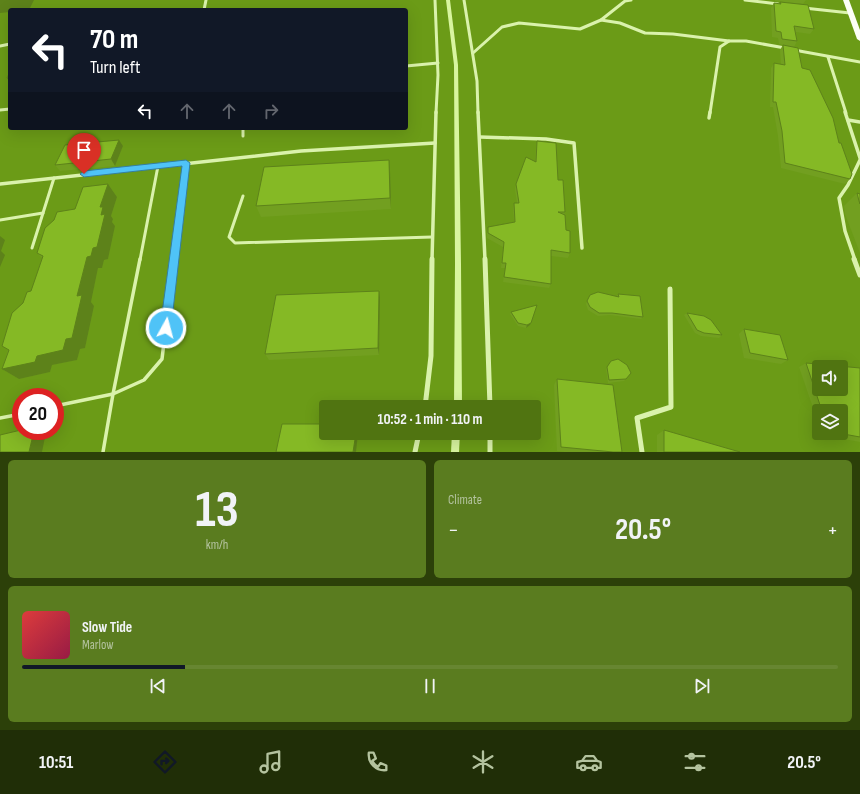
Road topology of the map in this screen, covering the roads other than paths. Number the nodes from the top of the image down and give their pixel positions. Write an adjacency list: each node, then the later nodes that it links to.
1 (435, 0): 15 (street)
2 (464, 0): 12 (street)
3 (632, 0): 9 (street)
4 (745, 0): 6 (street)
5 (846, 0): 8 (main road)
6 (780, 4)
7 (800, 7): 8 (street)
8 (850, 13): 10 (main road)
9 (600, 20): 11 (street); 12 (street)
10 (860, 39)
11 (729, 41): 13 (street); 17 (street)
12 (472, 53): 22 (street)
13 (828, 56): 14 (street); 18 (street)
14 (860, 62)
15 (438, 63): 16 (street); 23 (street)
16 (408, 66)
17 (709, 118)
18 (848, 120): 19 (street); 24 (street)
19 (860, 122)
20 (243, 130): 21 (lane)
21 (243, 136)
22 (480, 137): 34 (street); 39 (street)
23 (435, 142): 25 (street); 32 (street)
24 (860, 159): 35 (street)
25 (186, 163): 26 (street); 37 (lane)
26 (158, 166): 27 (street); 37 (lane)
27 (54, 178): 28 (street); 30 (lane)
28 (0, 184)
29 (243, 196): 32 (lane)
30 (43, 213): 31 (lane); 33 (lane)
31 (0, 220)
32 (432, 237): 38 (street)
33 (32, 248)
34 (582, 248)
35 (860, 275)
36 (670, 289): 48 (street)
37 (112, 394): 40 (lane); 45 (lane)
38 (426, 400)
39 (490, 400)
40 (64, 404)
41 (12, 416): 42 (lane)
42 (0, 418)
43 (417, 440): 46 (street)
44 (490, 440): 47 (street)
45 (103, 452)
46 (414, 452)
47 (490, 452)
48 (642, 452)

